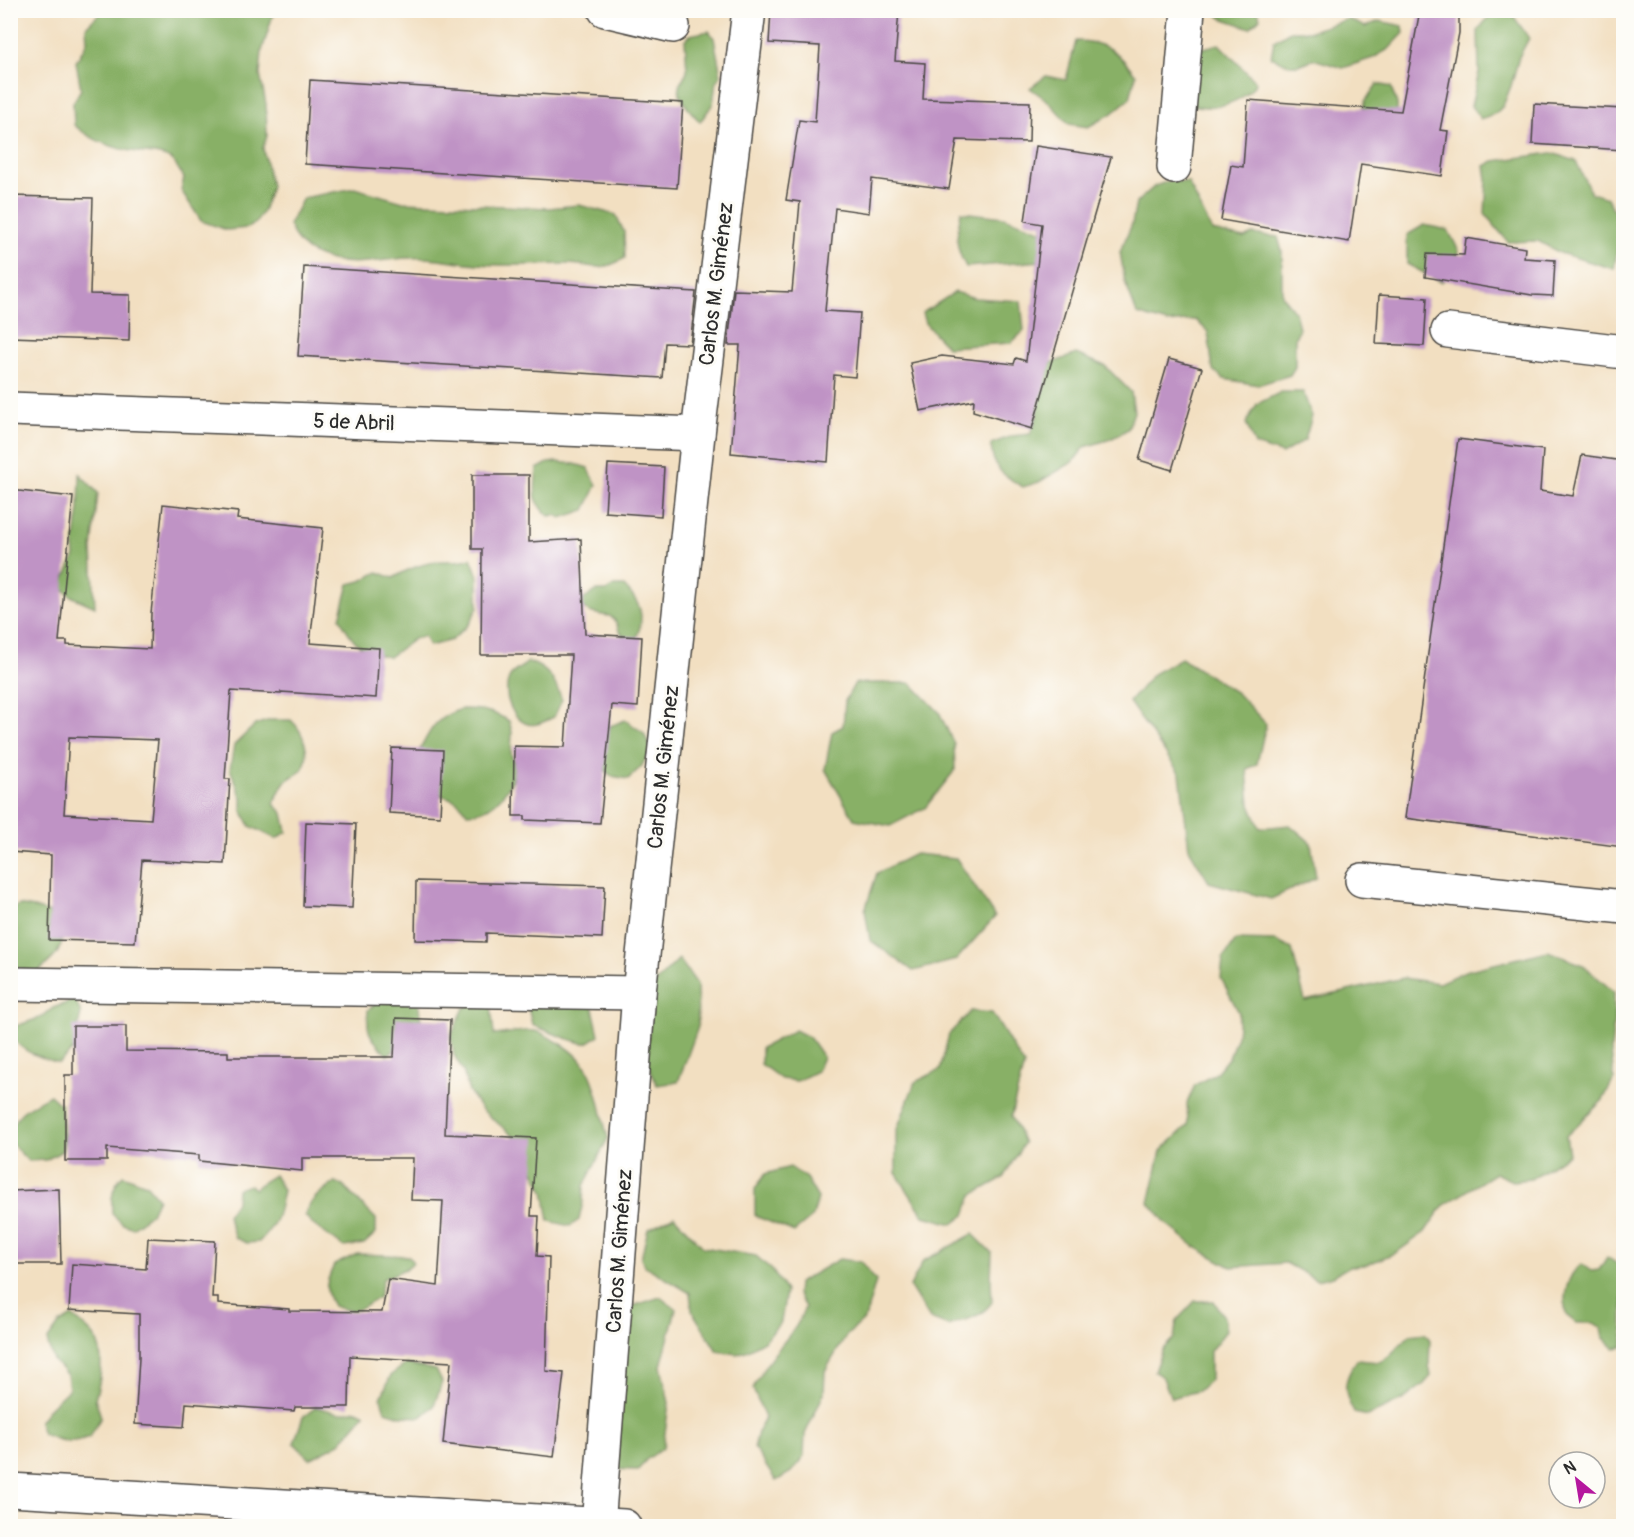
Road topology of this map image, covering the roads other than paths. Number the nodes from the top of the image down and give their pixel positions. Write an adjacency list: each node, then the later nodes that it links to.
1 (605, 10): 4 (street)
2 (749, 10): 9 (street, Carlos M. Giménez)
3 (1188, 10): 5 (street)
4 (673, 26)
5 (1174, 167)
6 (1448, 331): 7 (street)
7 (1623, 352)
8 (10, 409): 9 (street, 5 de Abril)
9 (698, 434): 13 (street, Carlos M. Giménez)
10 (1362, 879): 11 (street)
11 (1623, 907)
12 (10, 984): 13 (street)
13 (639, 993): 15 (street, Carlos M. Giménez)
14 (10, 1490): 15 (street)
15 (607, 1526)

